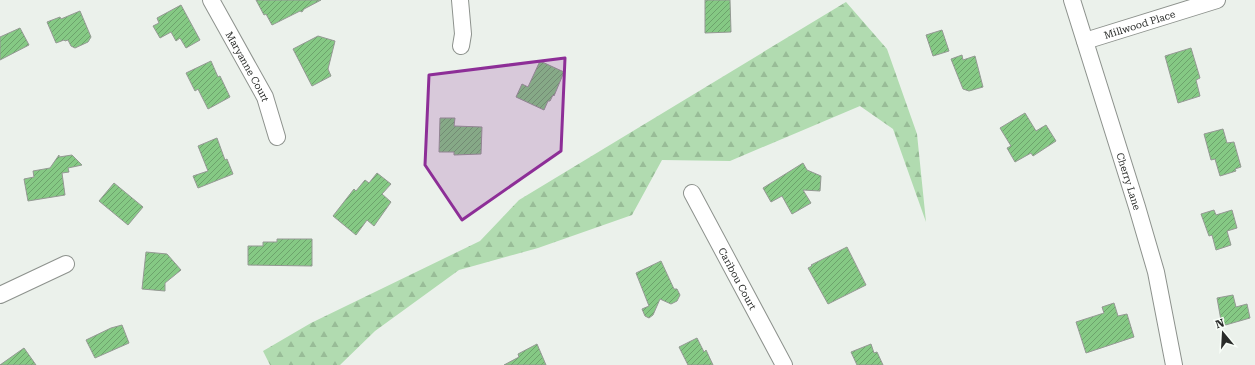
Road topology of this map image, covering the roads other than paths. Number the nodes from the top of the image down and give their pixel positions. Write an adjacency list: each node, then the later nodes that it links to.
1 (211, 0): 7 (street, Maryanne Court)
2 (460, 0): 6 (street)
3 (1072, 0): 5 (street, Cherry Lane)
4 (1217, 0): 5 (street, Millwood Place)
5 (1085, 41): 12 (street, Cherry Lane)
6 (461, 46)
7 (277, 137)
8 (692, 193): 11 (street, Caribou Court)
9 (66, 264): 10 (street)
10 (0, 295)
11 (784, 365)
12 (1174, 365)

